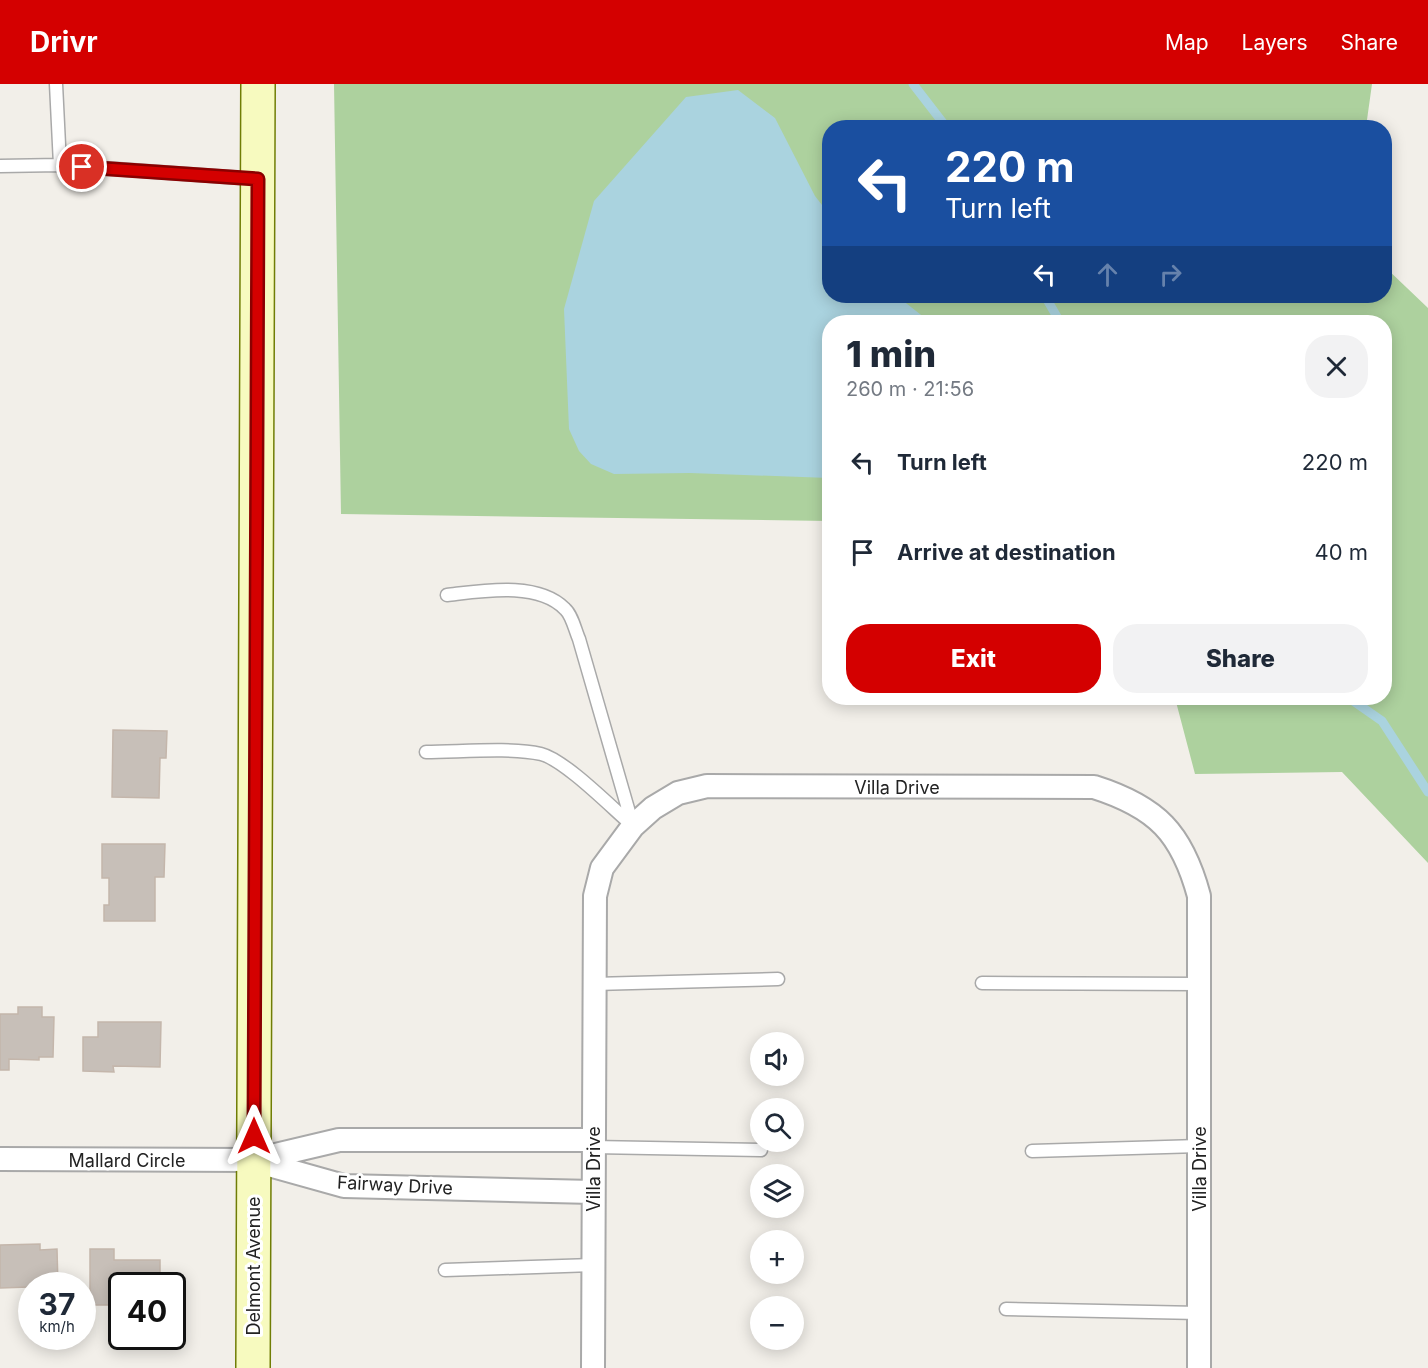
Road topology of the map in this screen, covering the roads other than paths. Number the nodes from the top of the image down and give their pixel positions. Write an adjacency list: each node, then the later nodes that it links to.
1 (56, 84): 3 (lane)
2 (258, 84): 5 (street, Delmont Avenue)
3 (60, 165): 4 (lane); 5 (lane)
4 (0, 166)
5 (258, 179): 18 (street, Delmont Avenue)
6 (447, 595): 8 (lane)
7 (426, 752): 8 (lane)
8 (633, 826): 11 (street, Villa Drive); 12 (street, Villa Drive)
9 (778, 979): 11 (lane)
10 (982, 983): 12 (lane)
11 (594, 984): 13 (street, Villa Drive)
12 (1199, 984): 14 (street, Villa Drive)
13 (593, 1144): 15 (lane); 18 (street); 19 (street, Villa Drive)
14 (1199, 1146): 16 (lane); 23 (street, Villa Drive)
15 (750, 1150)
16 (1032, 1151)
17 (0, 1159): 18 (street, Mallard Circle)
18 (254, 1160): 19 (street, Fairway Drive); 24 (street, Delmont Avenue)
19 (593, 1192): 20 (street, Villa Drive)
20 (593, 1265): 21 (lane); 25 (street, Villa Drive)
21 (445, 1270)
22 (1006, 1309): 23 (lane)
23 (1199, 1313): 26 (street, Villa Drive)
24 (253, 1368)
25 (593, 1368)
26 (1199, 1368)

